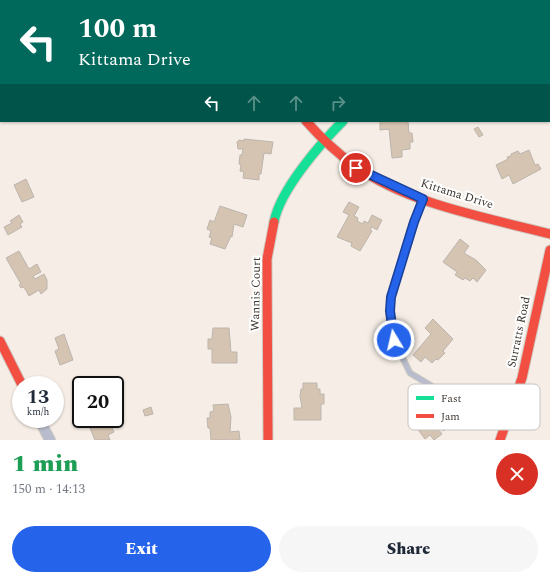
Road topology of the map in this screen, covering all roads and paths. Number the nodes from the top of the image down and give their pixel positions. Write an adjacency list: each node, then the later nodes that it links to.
1 (307, 122): 3 (street, Kittama Drive)
2 (342, 122): 3 (street, Wannis Court)
3 (324, 140): 4 (street, Kittama Drive); 14 (street, Wannis Court)
4 (423, 199): 5 (street, Kittama Drive); 9 (lane)
5 (550, 234)
6 (550, 250): 10 (street, Surratts Road)
7 (0, 341): 8 (street)
8 (18, 376)
9 (428, 384)
10 (520, 384)
11 (44, 428): 13 (street)
12 (504, 430): 15 (street, Surratts Road)
13 (50, 440)
14 (268, 440)
15 (500, 440)

